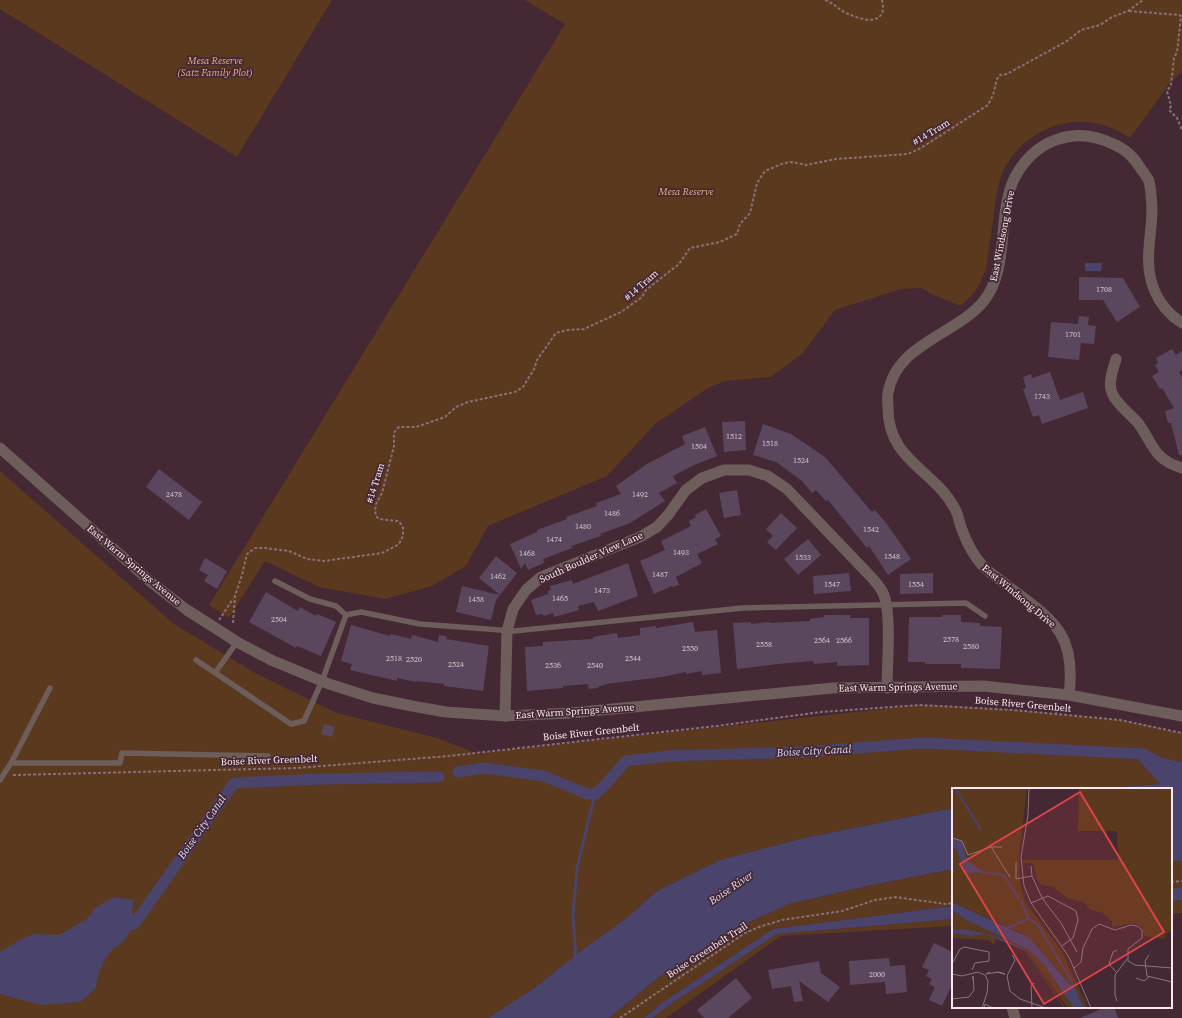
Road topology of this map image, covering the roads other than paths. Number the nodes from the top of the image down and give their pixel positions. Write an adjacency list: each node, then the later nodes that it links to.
1 (1182, 323): 16 (street, East Windsong Drive)
2 (1116, 359): 4 (street)
3 (0, 448): 10 (street, East Warm Springs Avenue)
4 (1182, 468)
5 (275, 581): 7 (lane)
6 (887, 605): 8 (lane); 9 (lane); 9 (street, South Boulder View Lane); 15 (street, South Boulder View Lane)
7 (346, 615): 9 (lane); 13 (lane)
8 (985, 616)
9 (507, 631): 17 (street, South Boulder View Lane)
10 (237, 642): 12 (lane); 13 (street, East Warm Springs Avenue)
11 (196, 660): 12 (lane)
12 (215, 673): 13 (lane)
13 (322, 681): 17 (street, East Warm Springs Avenue)
14 (50, 688): 20 (lane)
15 (887, 688): 16 (street, East Warm Springs Avenue); 17 (street, East Warm Springs Avenue)
16 (1069, 695): 18 (street, East Warm Springs Avenue)
17 (505, 716)
18 (1182, 716)
19 (268, 756): 20 (lane)
20 (11, 763): 21 (lane)
21 (1, 777)
22 (1012, 1008): 23 (street)
23 (1015, 1018)

